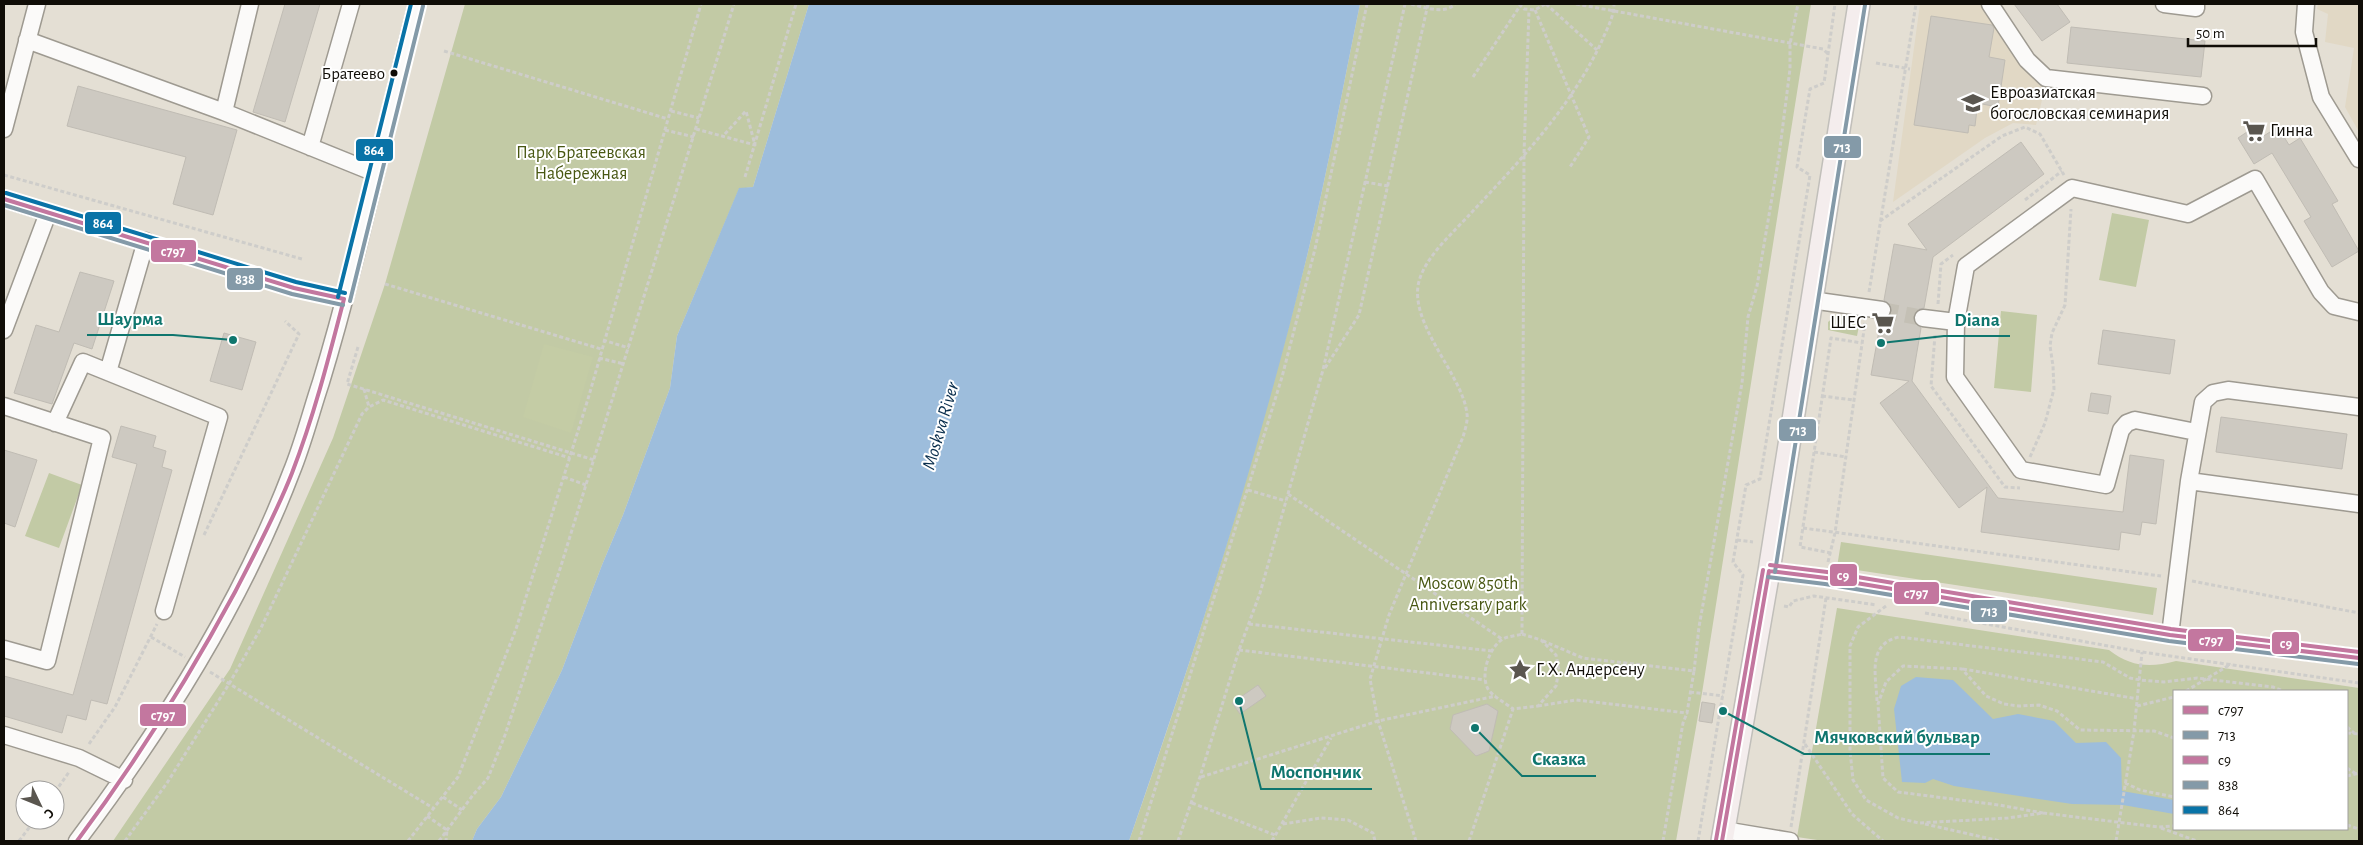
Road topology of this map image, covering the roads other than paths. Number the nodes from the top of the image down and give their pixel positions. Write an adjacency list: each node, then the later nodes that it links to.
1 (37, 4): 10 (street)
2 (250, 4): 13 (street)
3 (351, 4): 15 (street)
4 (417, 4): 17 (street)
5 (1859, 4): 22 (main road)
6 (1990, 4): 12 (street)
7 (2164, 4): 8 (street)
8 (2196, 4)
9 (2306, 4): 16 (street)
10 (27, 40): 11 (street); 13 (street)
11 (11, 70): 14 (street)
12 (2203, 96)
13 (224, 112): 15 (street)
14 (4, 129)
15 (310, 147): 17 (street)
16 (2359, 159)
17 (376, 173): 21 (street)
18 (4, 200): 19 (street)
19 (48, 213): 20 (street); 27 (street)
20 (146, 241): 21 (street); 28 (street)
21 (344, 300): 41 (street)
22 (1812, 300): 23 (street); 35 (main road)
23 (1874, 309)
24 (2359, 312): 26 (street)
25 (1930, 319): 26 (street)
26 (1956, 322): 32 (street)
27 (4, 330)
28 (108, 372): 31 (street); 36 (street)
29 (4, 406): 31 (street)
30 (2359, 407): 32 (street)
31 (55, 423): 38 (street)
32 (2196, 432): 33 (street)
33 (2189, 481): 34 (street); 37 (street)
34 (2359, 504)
35 (1769, 571): 37 (street); 42 (main road)
36 (164, 611)
37 (2170, 635): 39 (street)
38 (4, 649)
39 (2359, 658)
40 (4, 735): 41 (street)
41 (124, 780): 43 (street)
42 (1723, 836): 44 (street)
43 (77, 841)
44 (1789, 841)

